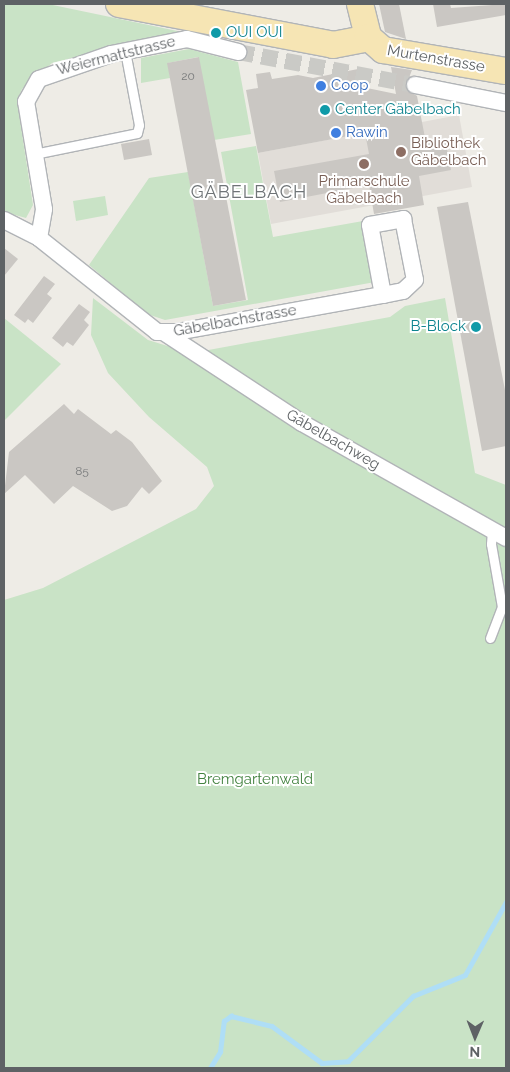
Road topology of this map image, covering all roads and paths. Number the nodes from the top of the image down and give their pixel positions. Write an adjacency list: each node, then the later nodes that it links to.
1 (127, 4): 3 (main road, Murtenstrasse)
2 (360, 4): 3 (main road, Murtenstrasse)
3 (369, 38): 6 (main road, Murtenstrasse)
4 (125, 50): 5 (street, Weiermattstrasse); 9 (street, Weiermattstrasse); 9 (lane)
5 (238, 52)
6 (506, 71)
7 (415, 85): 8 (street)
8 (506, 103)
9 (34, 154): 11 (street, Weiermattstrasse)
10 (4, 220): 11 (street, Gäbelbachstrasse)
11 (40, 238): 13 (street, Gäbelbachstrasse)
12 (383, 295): 12 (street, Gäbelbachstrasse); 13 (street, Gäbelbachstrasse)
13 (165, 333): 14 (street, Gäbelbachweg)
14 (499, 534): 15 (lane)
15 (490, 638)

